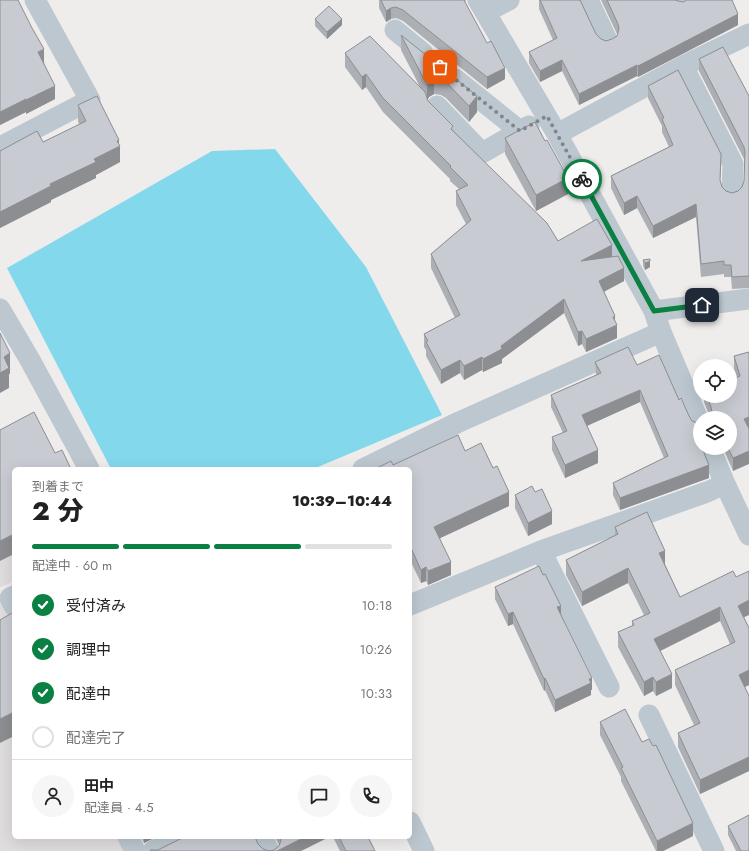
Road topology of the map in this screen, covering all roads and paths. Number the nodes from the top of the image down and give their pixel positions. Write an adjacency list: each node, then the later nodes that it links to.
1 (34, 0): 13 (street)
2 (509, 0): 4 (street)
3 (588, 0): 7 (street)
4 (482, 6): 10 (street)
5 (395, 30): 11 (street)
6 (749, 34): 8 (street)
7 (607, 40)
8 (683, 66): 12 (street); 14 (street)
9 (437, 106): 11 (street)
10 (547, 116): 11 (street); 12 (street)
11 (520, 131)
12 (558, 134): 17 (street)
13 (0, 147)
14 (732, 193)
15 (749, 299): 17 (street)
16 (0, 309): 21 (street)
17 (654, 311): 18 (street)
18 (662, 332): 19 (street); 22 (street)
19 (695, 411)
20 (713, 455): 23 (street)
21 (88, 467)
22 (367, 467)
23 (725, 484): 24 (street); 25 (street)
24 (749, 536)
25 (541, 551): 26 (street); 27 (street)
26 (412, 604)
27 (609, 687)
28 (649, 715): 37 (street)
29 (412, 826): 36 (street)
30 (129, 839): 33 (street)
31 (178, 839): 34 (street)
32 (263, 839): 35 (street)
33 (135, 851)
34 (153, 851)
35 (269, 851)
36 (424, 851)
37 (714, 851)

